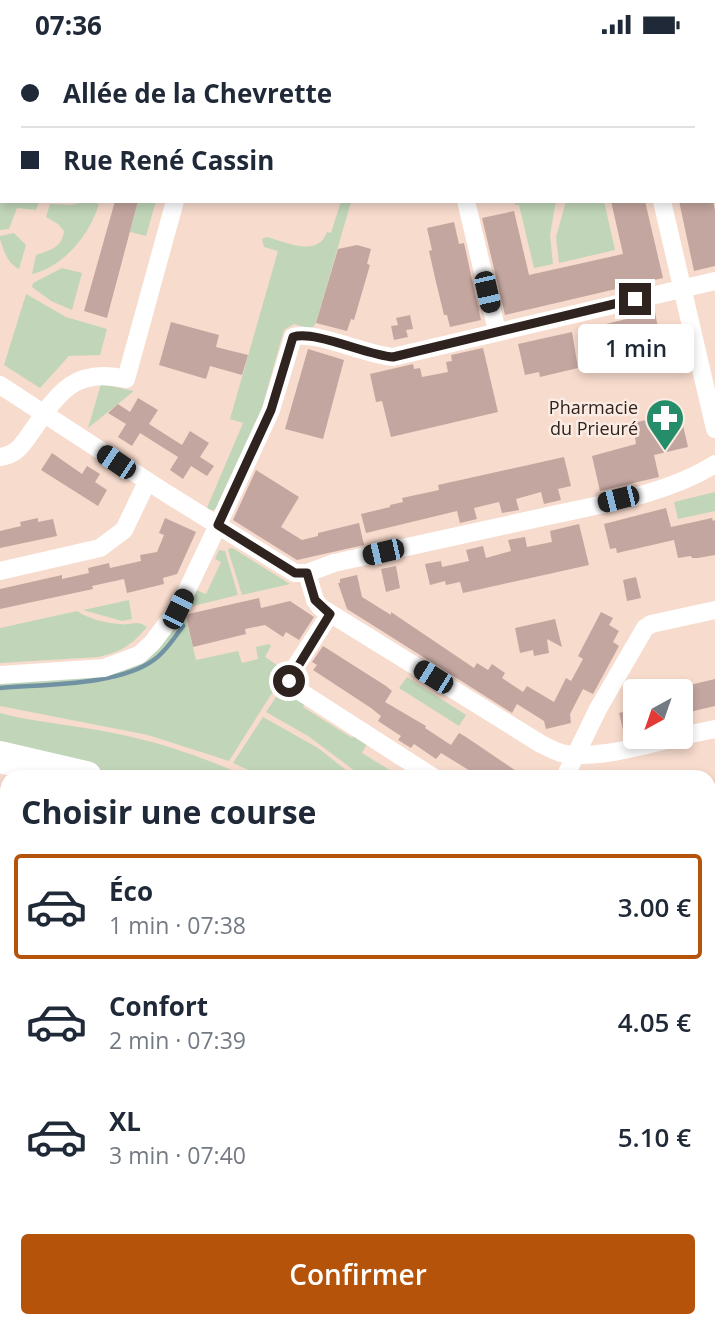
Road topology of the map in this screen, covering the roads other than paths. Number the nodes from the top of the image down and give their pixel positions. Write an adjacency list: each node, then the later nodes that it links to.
1 (174, 203): 8 (street)
2 (466, 203): 6 (street)
3 (662, 203): 5 (street)
4 (715, 281): 5 (street)
5 (682, 289): 6 (street); 9 (street)
6 (497, 331): 13 (street)
7 (0, 384): 8 (street)
8 (44, 414): 10 (street); 12 (street)
9 (715, 429)
10 (0, 457)
11 (715, 464): 15 (street)
12 (147, 482): 13 (street); 14 (street)
13 (218, 525): 15 (street); 18 (street)
14 (0, 571)
15 (307, 573): 17 (street)
16 (715, 610): 22 (street)
17 (330, 614): 22 (street); 25 (street)
18 (0, 675)
19 (715, 729): 20 (street)
20 (693, 734)
21 (624, 749): 22 (street)
22 (576, 755): 26 (street)
23 (0, 757): 24 (highway)
24 (56, 770)
25 (422, 770)
26 (568, 770)

